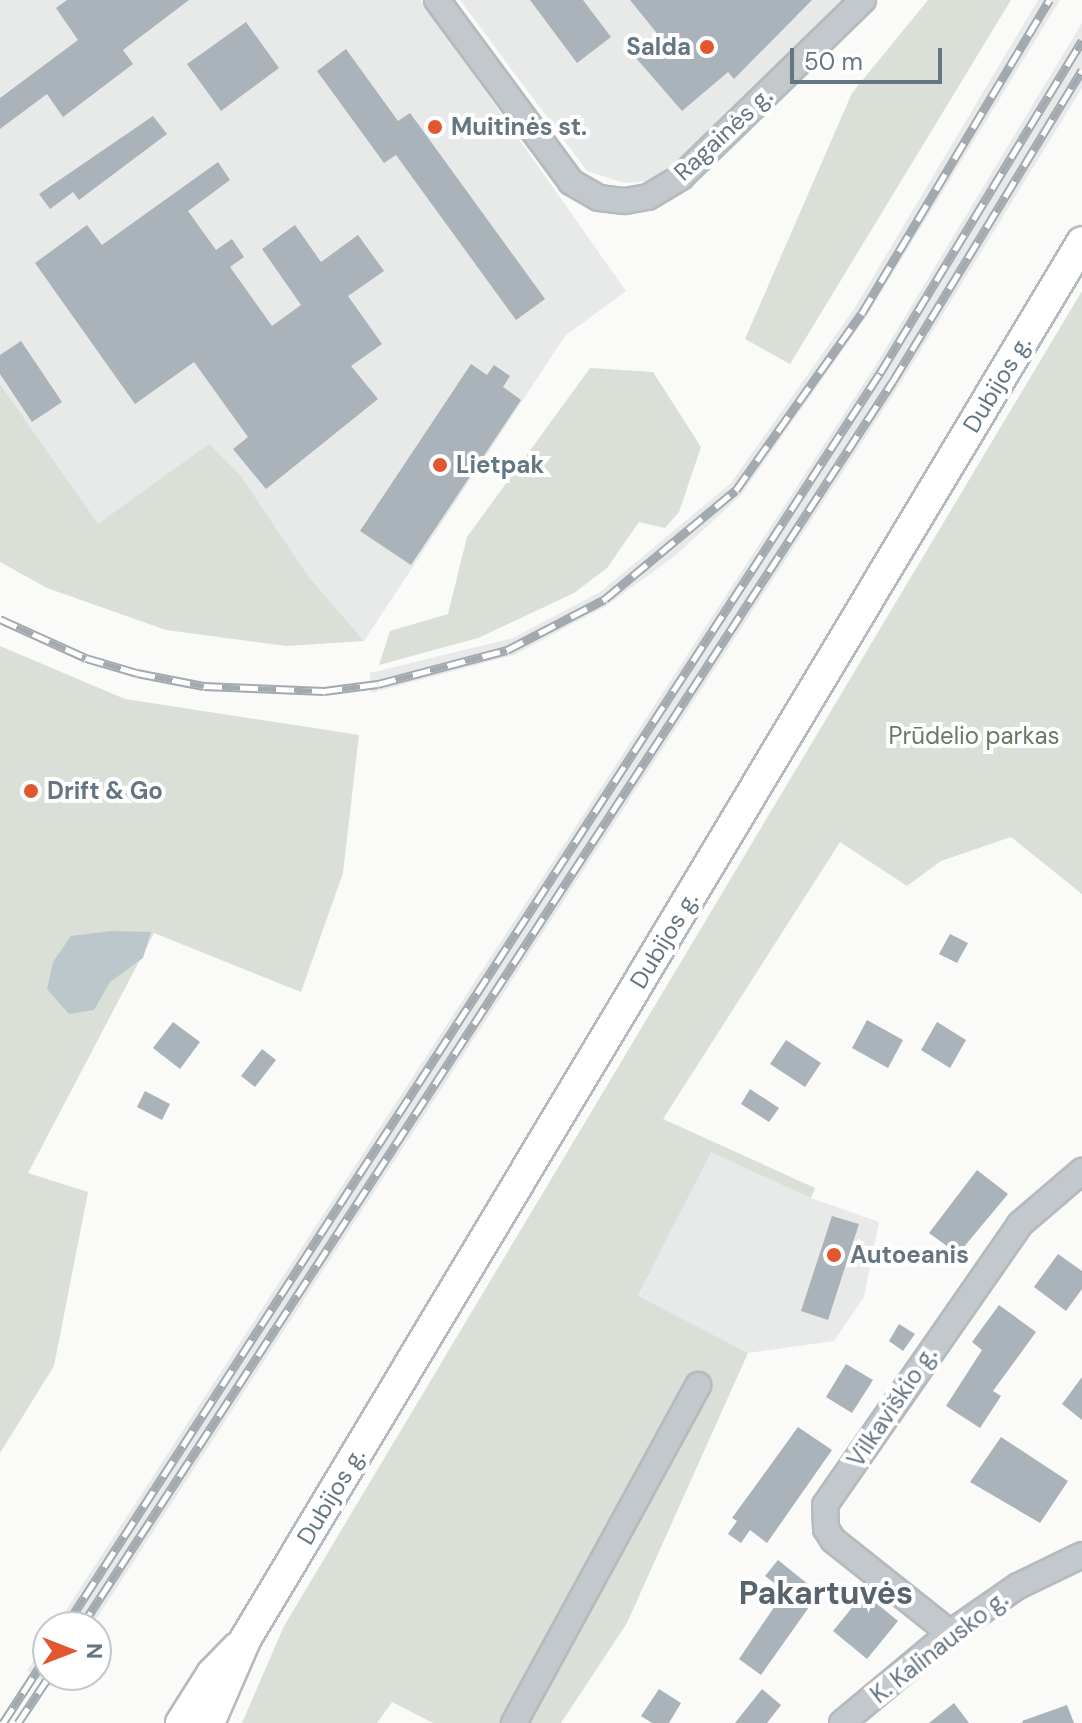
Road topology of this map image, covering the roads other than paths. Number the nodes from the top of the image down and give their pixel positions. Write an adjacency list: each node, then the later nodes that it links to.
1 (437, 0): 2 (street, Ragainės g.)
2 (863, 0)
3 (1082, 242): 8 (main road, Dubijos g.)
4 (1082, 1171): 7 (street, Vilkaviškio g.)
5 (698, 1385): 11 (street)
6 (1082, 1555): 7 (street, K. Kalinausko g.)
7 (950, 1633): 12 (street, K. Kalinausko g.)
8 (246, 1638): 9 (main road, Dubijos g.); 10 (main road, Dubijos g.)
9 (181, 1723)
10 (209, 1723)
11 (514, 1723)
12 (842, 1723)

